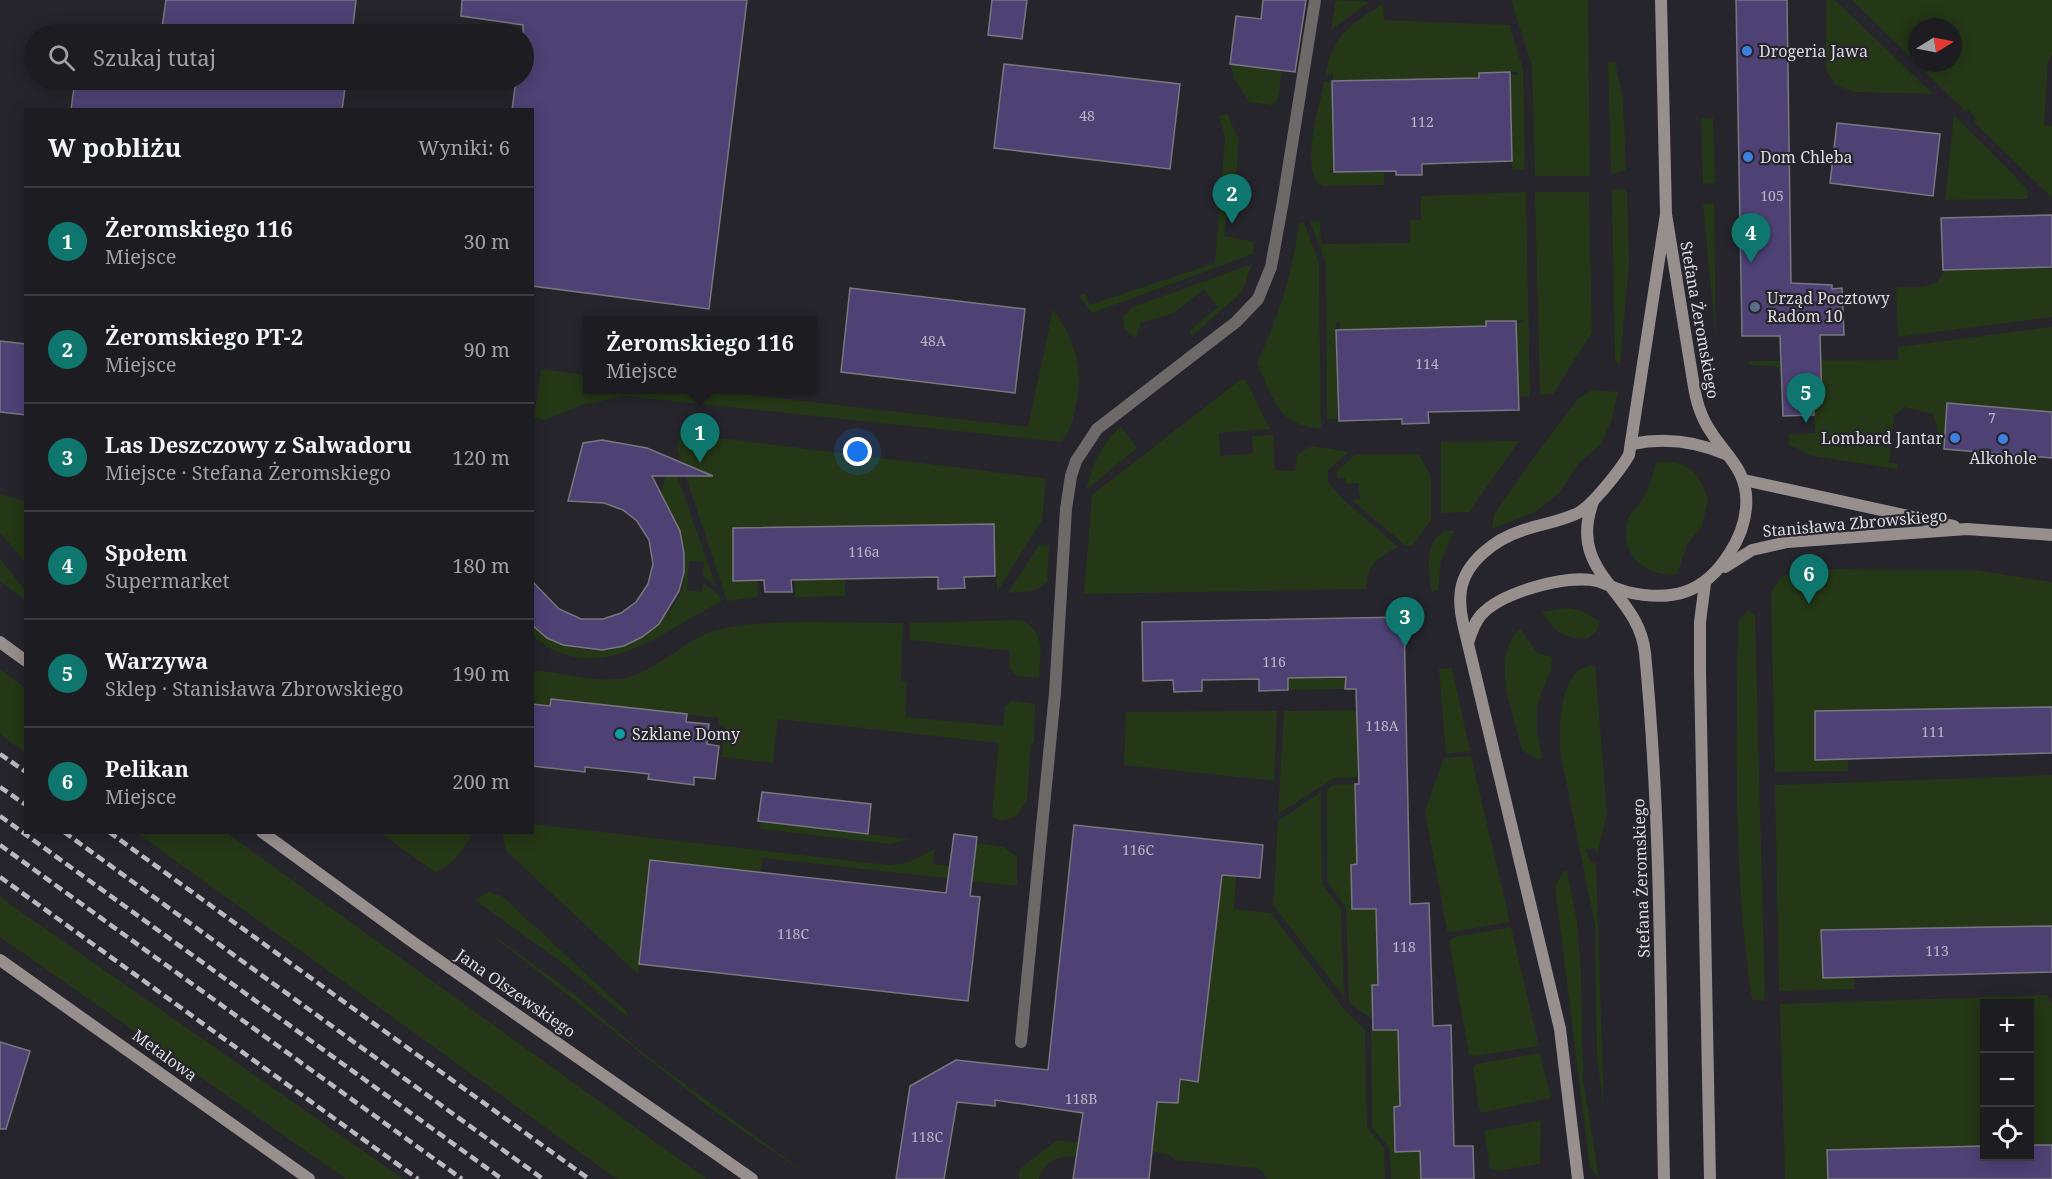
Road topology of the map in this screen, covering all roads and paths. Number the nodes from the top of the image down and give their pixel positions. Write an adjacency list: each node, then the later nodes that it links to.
1 (1315, 0): 18 (street)
2 (1661, 0): 3 (main road, Stefana Żeromskiego)
3 (1666, 214): 4 (main road, Stefana Żeromskiego); 5 (main road, Stefana Żeromskiego)
4 (1632, 444): 5 (main road); 7 (main road, Stefana Żeromskiego)
5 (1732, 457): 6 (main road, Stefana Żeromskiego)
6 (1744, 480): 8 (main road, Stanisława Zbrowskiego); 10 (main road, Stefana Żeromskiego)
7 (1594, 500): 12 (main road, Stefana Żeromskiego); 14 (main road, Stefana Żeromskiego)
8 (1967, 529): 9 (main road, Stanisława Zbrowskiego); 10 (main road, Stanisława Zbrowskiego)
9 (2052, 535)
10 (1717, 573): 11 (main road, Stefana Żeromskiego)
11 (1705, 583): 12 (main road, Stefana Żeromskiego); 23 (main road)
12 (1609, 587): 14 (main road, Stefana Żeromskiego); 22 (main road, Stefana Żeromskiego)
13 (0, 642): 15 (main road)
14 (1468, 644): 21 (main road, Stefana Żeromskiego)
15 (24, 660)
16 (265, 834): 20 (main road, Jana Olszewskiego)
17 (0, 960): 19 (main road, Metalowa)
18 (1021, 1042)
19 (309, 1179)
20 (752, 1179)
21 (1578, 1179)
22 (1664, 1179)
23 (1710, 1179)

